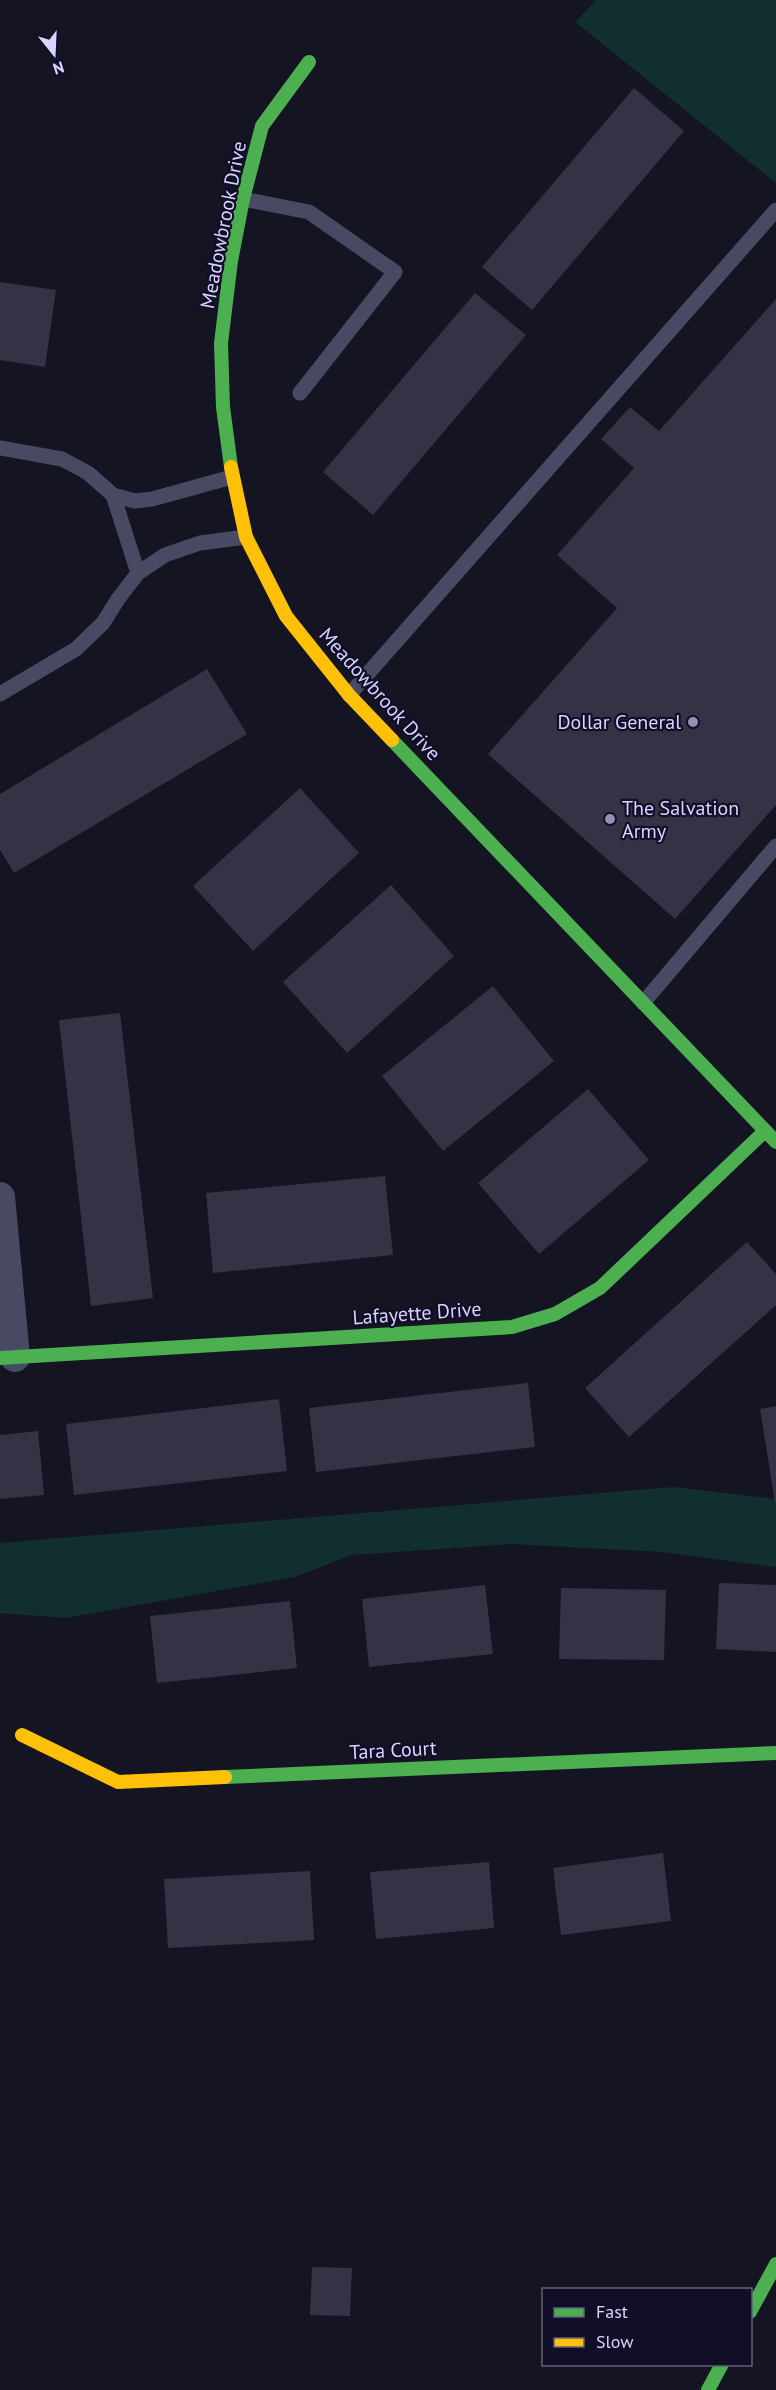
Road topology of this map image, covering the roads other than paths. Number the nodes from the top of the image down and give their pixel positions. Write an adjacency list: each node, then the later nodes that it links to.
1 (309, 62): 2 (street, Meadowbrook Drive)
2 (243, 199): 4 (lane); 6 (street, Meadowbrook Drive)
3 (776, 210): 11 (lane)
4 (300, 393)
5 (0, 448): 7 (lane)
6 (232, 477): 7 (lane); 8 (street, Meadowbrook Drive)
7 (113, 495): 9 (lane)
8 (246, 537): 9 (lane); 11 (street, Meadowbrook Drive)
9 (138, 573): 10 (lane)
10 (0, 694)
11 (349, 696): 13 (street, Meadowbrook Drive)
12 (776, 846): 13 (lane)
13 (643, 1003): 14 (street, Meadowbrook Drive)
14 (765, 1131): 15 (street, Meadowbrook Drive); 17 (street, Lafayette Drive)
15 (776, 1142)
16 (0, 1197): 17 (street)
17 (8, 1358)
18 (22, 1735): 19 (street, Tara Court)
19 (776, 1753)
20 (776, 2264): 21 (street)
21 (752, 2308)
22 (721, 2366): 23 (street)
23 (708, 2390)

